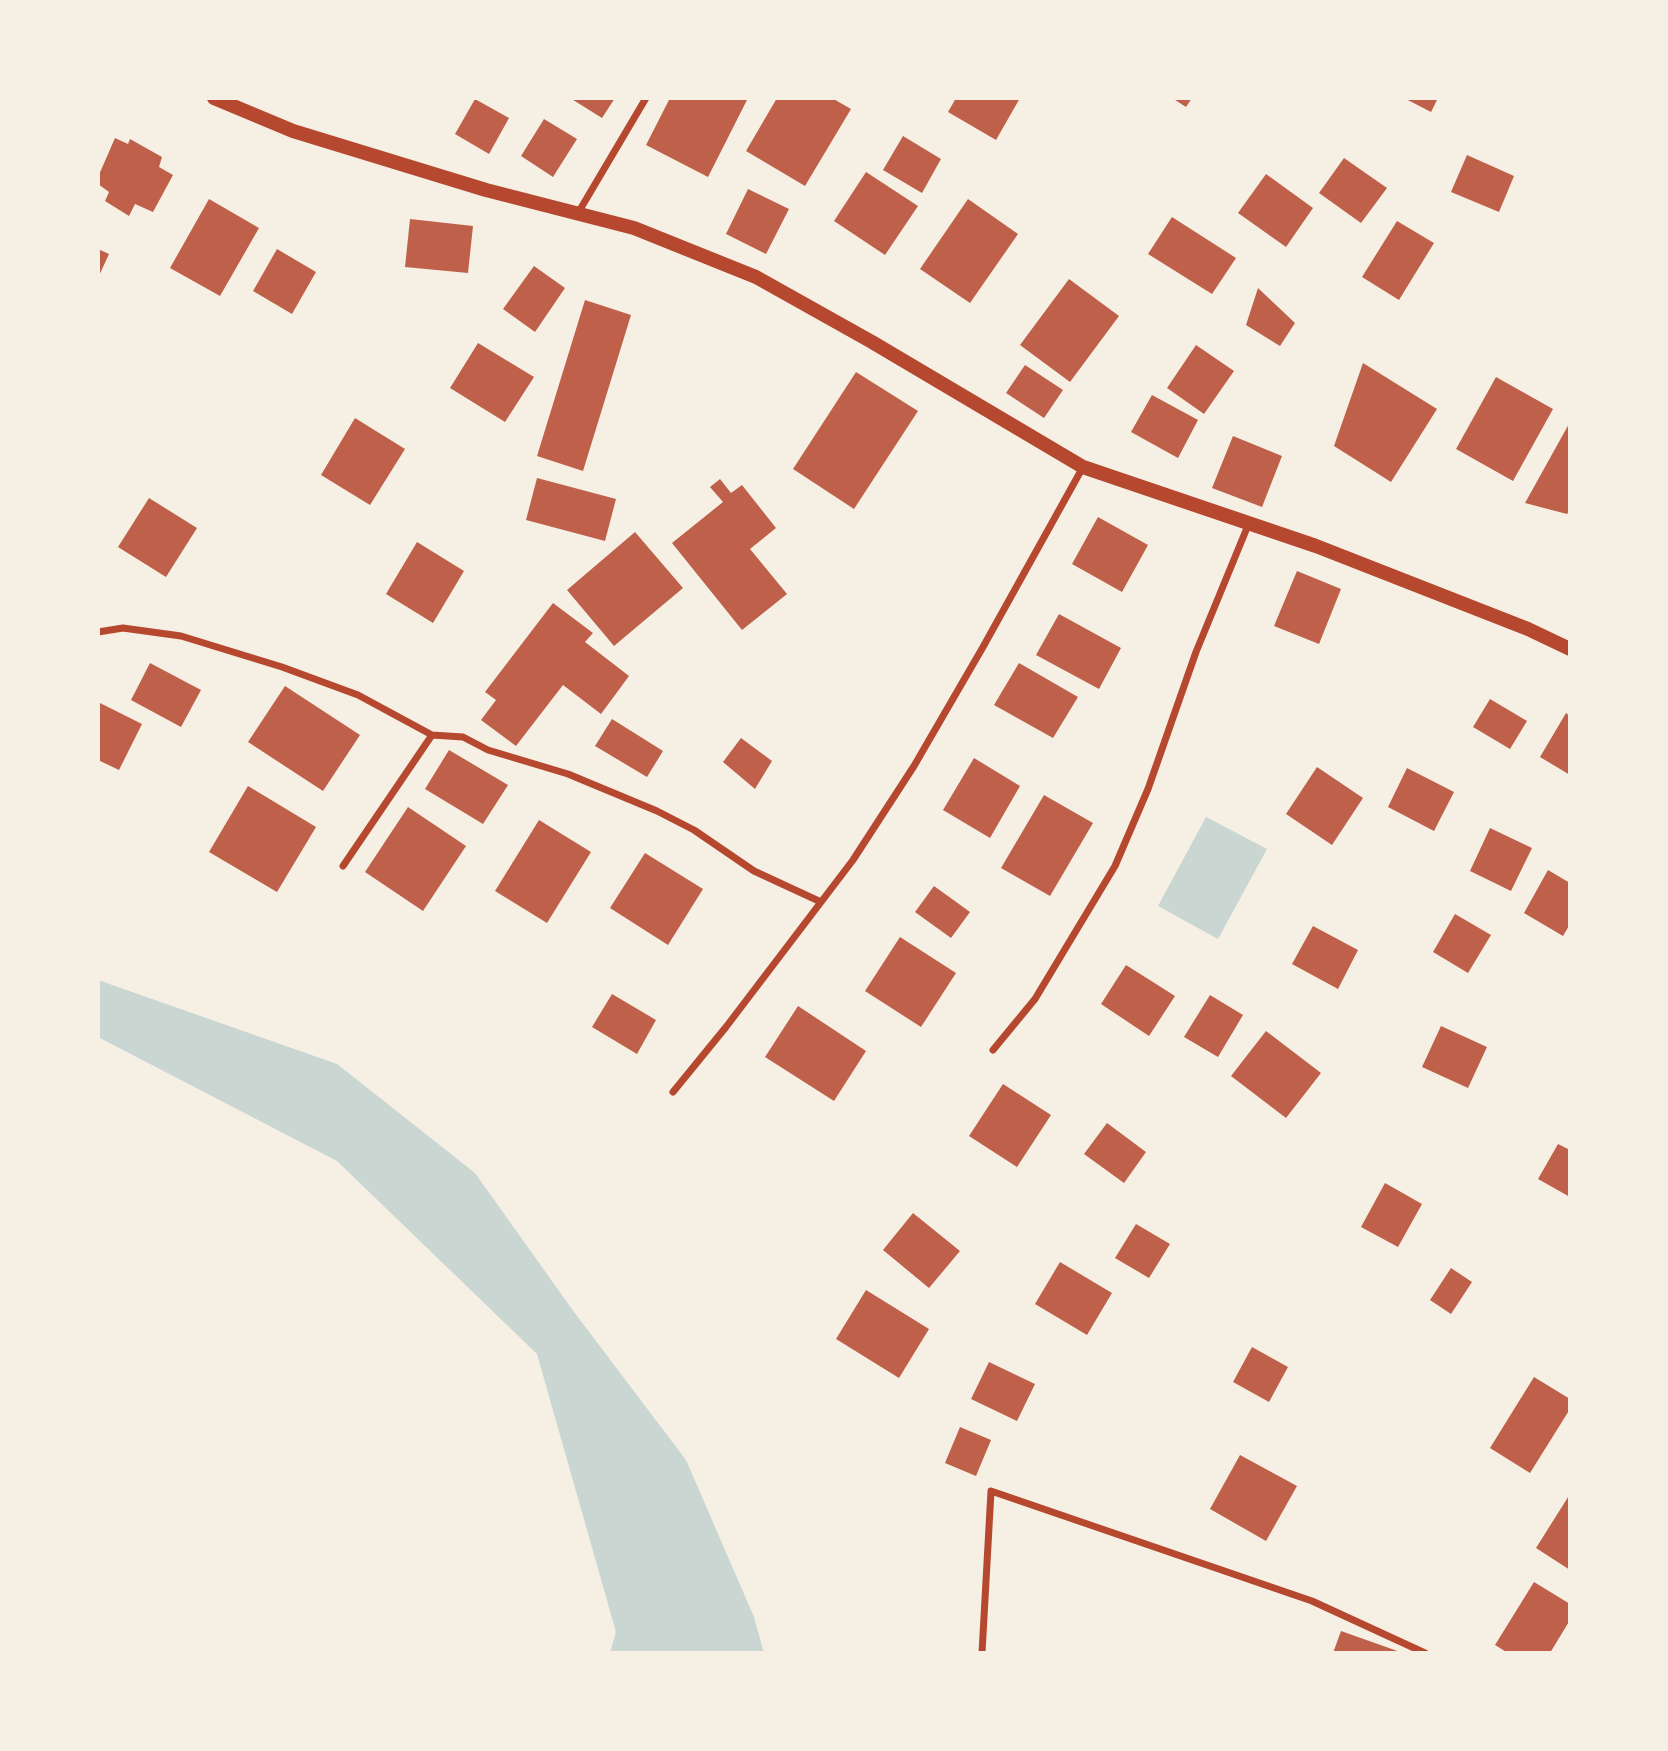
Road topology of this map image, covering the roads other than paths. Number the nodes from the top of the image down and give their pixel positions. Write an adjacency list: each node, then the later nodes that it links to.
1 (214, 98): 3 (main road)
2 (646, 98): 3 (street)
3 (578, 214): 4 (main road)
4 (1083, 467): 5 (main road); 10 (street)
5 (1249, 523): 7 (main road); 11 (street)
6 (98, 632): 8 (street)
7 (1570, 649)
8 (432, 735): 9 (street); 10 (street)
9 (343, 866)
10 (821, 902): 12 (street)
11 (993, 1050)
12 (673, 1092)
13 (982, 1653): 14 (street)
14 (1425, 1653)

